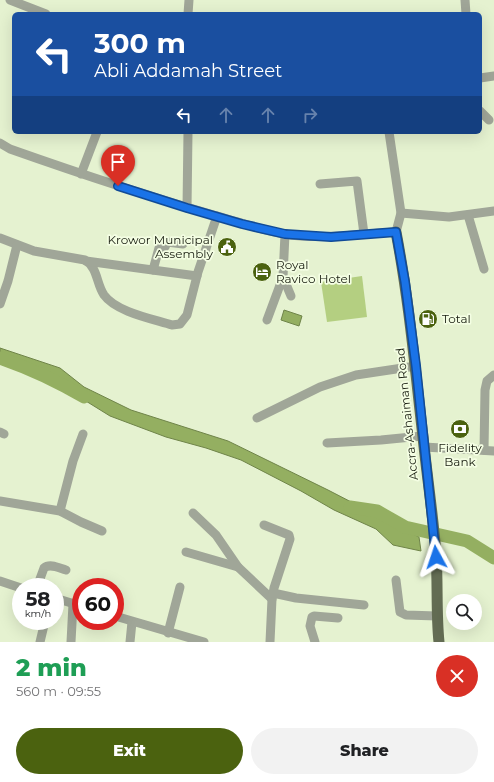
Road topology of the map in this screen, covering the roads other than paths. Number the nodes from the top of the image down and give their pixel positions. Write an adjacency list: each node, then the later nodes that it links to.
1 (10, 0): 5 (street)
2 (188, 0): 7 (street)
3 (465, 0): 8 (street)
4 (32, 4): 5 (street); 6 (street)
5 (21, 9)
6 (43, 12)
7 (188, 12)
8 (466, 12)
9 (494, 76): 10 (street)
10 (482, 78)
11 (482, 113): 12 (street)
12 (489, 120)
13 (96, 134): 17 (street)
14 (188, 134): 19 (street)
15 (389, 134): 21 (street)
16 (0, 142): 17 (street)
17 (81, 174): 19 (street)
18 (320, 184): 26 (street)
19 (187, 208): 23 (street)
20 (494, 210): 22 (street)
21 (401, 213): 22 (street); 24 (street)
22 (468, 215): 31 (street)
23 (217, 216): 25 (street); 33 (street)
24 (396, 232): 26 (street); 38 (main road, Accra-Ashaiman Road)
25 (285, 234): 26 (street); 34 (street)
26 (364, 234)
27 (0, 238): 29 (street)
28 (183, 244): 32 (street)
29 (17, 245): 30 (street); 36 (street)
30 (85, 260): 32 (street); 33 (street)
31 (484, 269)
32 (153, 270): 33 (street)
33 (197, 276)
34 (283, 277): 35 (street); 37 (street)
35 (291, 296)
36 (0, 304)
37 (267, 320)
38 (416, 366): 40 (street); 42 (main road, Accra-Ashaiman Road)
39 (494, 375): 44 (street)
40 (257, 418)
41 (82, 434): 47 (street)
42 (423, 442): 43 (street); 44 (street); 61 (main road, Accra-Ashaiman Road)
43 (327, 443)
44 (484, 450): 45 (street)
45 (494, 451)
46 (0, 502): 47 (street)
47 (60, 511): 50 (street)
48 (193, 513): 52 (street)
49 (264, 525): 59 (street)
50 (102, 530)
51 (186, 552): 52 (street)
52 (238, 566): 59 (street)
53 (66, 570): 54 (street)
54 (40, 578)
55 (396, 580): 61 (street)
56 (0, 581): 57 (street)
57 (12, 585)
58 (180, 587): 67 (street)
59 (273, 596): 60 (street); 73 (street)
60 (364, 605)
61 (437, 616): 75 (main road, Accra-Ashaiman Road)
62 (338, 618): 74 (street)
63 (124, 619): 64 (street)
64 (132, 622): 67 (street); 71 (street)
65 (43, 630): 69 (street)
66 (73, 630): 70 (street)
67 (168, 633): 68 (street)
68 (180, 639): 72 (street)
69 (40, 642)
70 (71, 642)
71 (130, 642)
72 (204, 642)
73 (270, 642)
74 (315, 642)
75 (439, 642)

